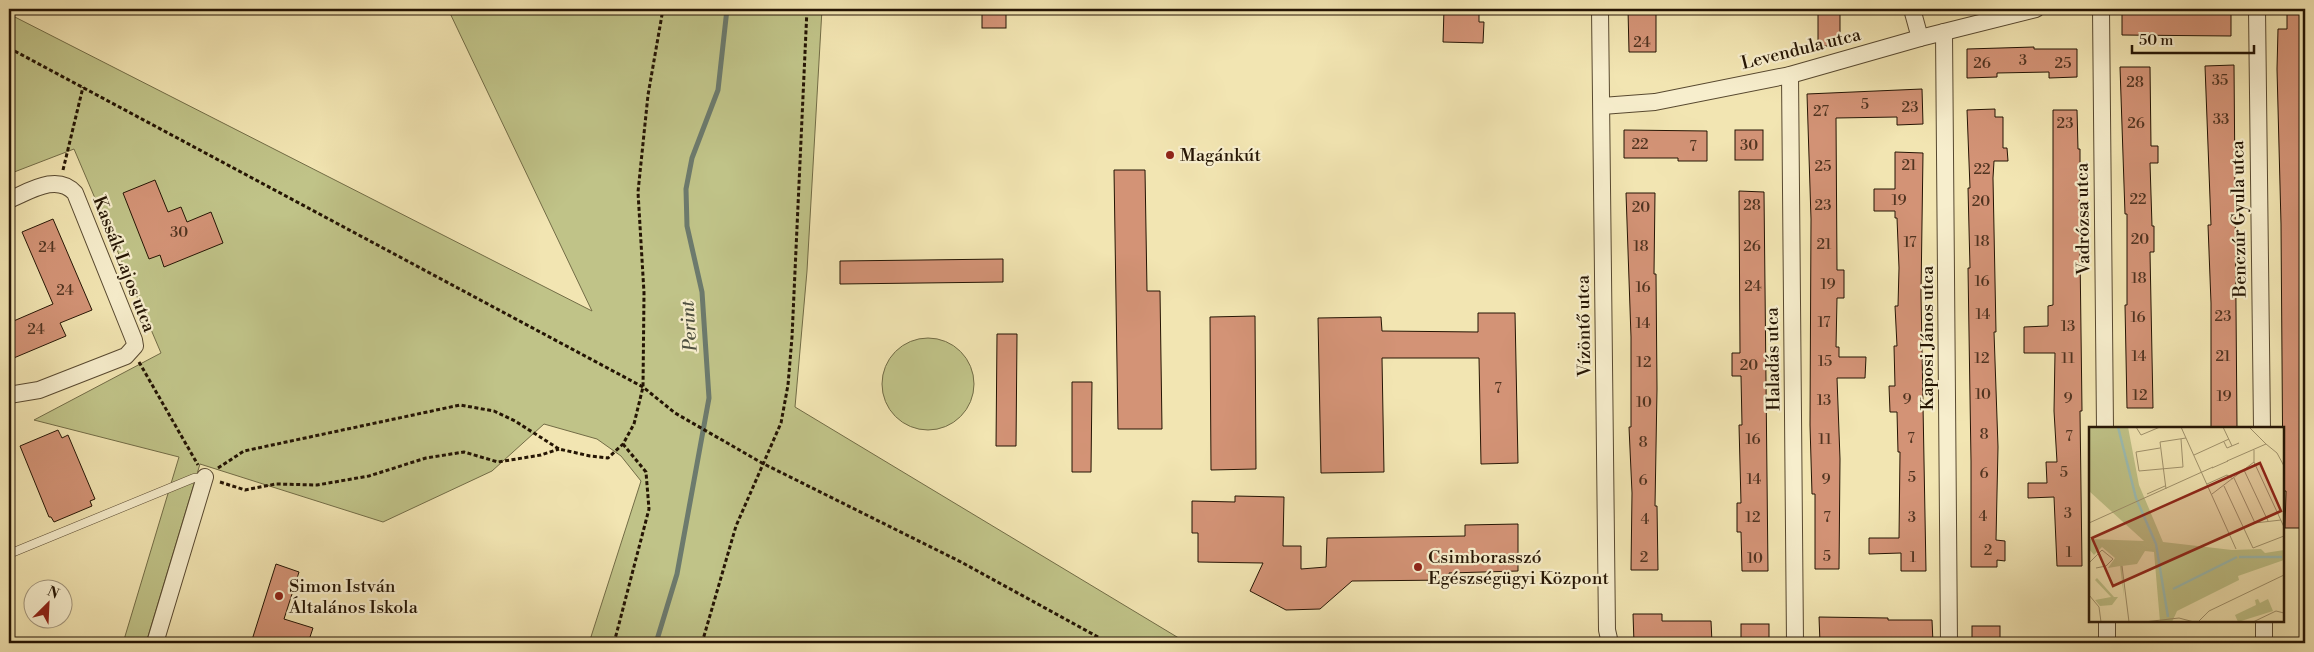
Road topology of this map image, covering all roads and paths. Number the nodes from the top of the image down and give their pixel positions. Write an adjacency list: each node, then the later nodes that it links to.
1 (663, 9): 17 (path)
2 (807, 9): 23 (path)
3 (1600, 9): 13 (street, Vízöntő utca)
4 (1912, 9): 9 (street)
5 (2036, 9): 8 (street, Levendula utca)
6 (2101, 9): 19 (street, Vadrózsa utca)
7 (2257, 9): 20 (street, Benczúr Gyula utca)
8 (1944, 32): 9 (street, Levendula utca); 34 (street, Kaposi János utca)
9 (1920, 38): 11 (street, Levendula utca)
10 (9, 48): 12 (path)
11 (1790, 75): 13 (street, Levendula utca); 33 (street, Haladás utca)
12 (83, 88): 14 (path); 17 (path)
13 (1602, 106): 32 (street, Vízöntő utca)
14 (60, 183): 15 (street); 16 (street, Kassák Lajos utca)
15 (9, 200)
16 (132, 351): 18 (street, Kassák Lajos utca); 24 (path)
17 (643, 387): 21 (path); 23 (path)
18 (9, 395)
19 (2105, 427)
20 (2262, 427)
21 (623, 444): 22 (path); 29 (path)
22 (559, 449): 24 (path); 24 (path)
23 (762, 463): 30 (path); 31 (path)
24 (205, 477): 25 (lane); 28 (street)
25 (9, 554)
26 (2107, 622): 35 (street)
27 (2264, 622): 36 (street)
28 (154, 643)
29 (614, 643)
30 (702, 643)
31 (1109, 643)
32 (1610, 643)
33 (1795, 643)
34 (1949, 643)
35 (2108, 643)
36 (2264, 643)

